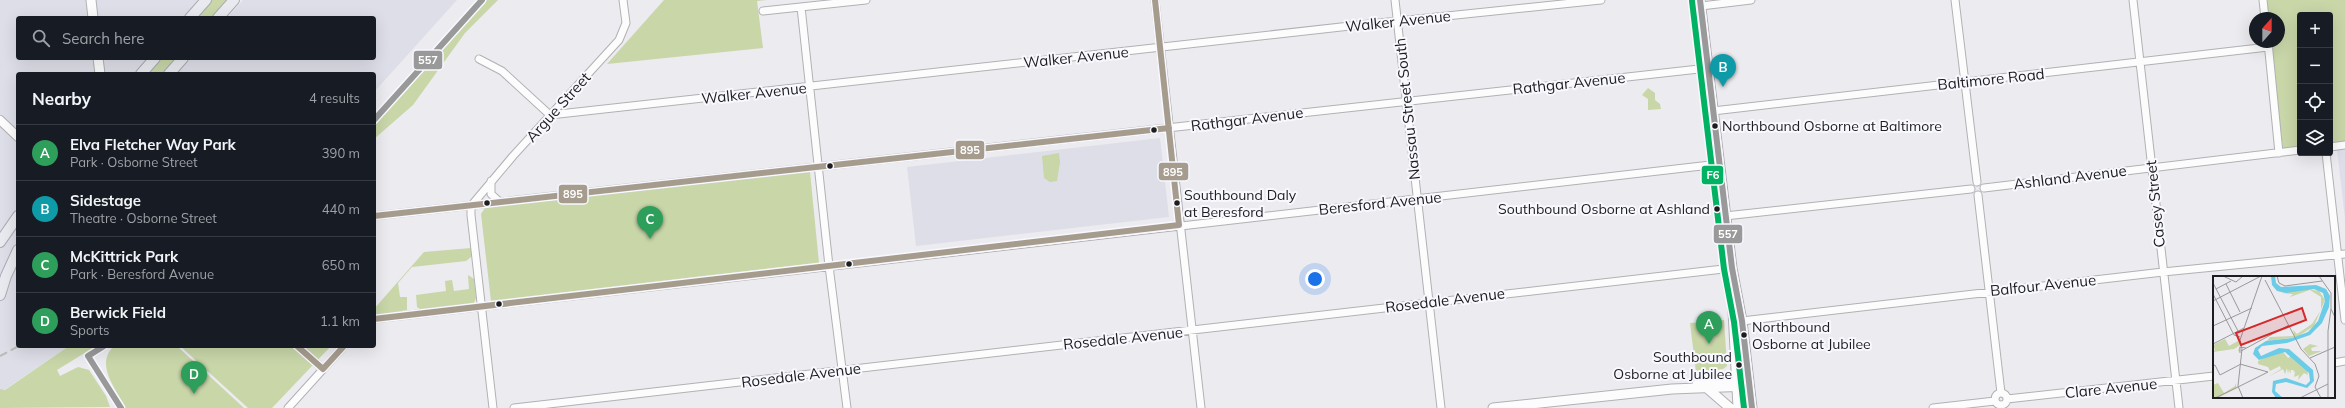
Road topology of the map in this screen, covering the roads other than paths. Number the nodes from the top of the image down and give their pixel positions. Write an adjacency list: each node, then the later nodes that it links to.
1 (91, 0): 17 (main road)
2 (206, 0): 18 (main road)
3 (234, 0): 19 (main road)
4 (623, 0): 37 (street, Argue Street)
5 (866, 0): 14 (street)
6 (1155, 0): 21 (street)
7 (1395, 0): 20 (street, Nassau Street South)
8 (1601, 0): 20 (street, Walker Avenue)
9 (1750, 0): 13 (street)
10 (1955, 0): 33 (street)
11 (2133, 0): 28 (street, Casey Street)
12 (2263, 0): 16 (street)
13 (1701, 3): 29 (main road)
14 (801, 7): 15 (street); 34 (street)
15 (763, 11)
16 (2264, 12)
17 (93, 16)
18 (192, 16)
19 (220, 16)
20 (1397, 21): 21 (street, Walker Avenue); 35 (street, Nassau Street South)
21 (1160, 47): 34 (street, Walker Avenue); 39 (street)
22 (2249, 47): 28 (street, Baltimore Road)
23 (2268, 48): 44 (street)
24 (479, 59): 37 (street)
25 (98, 60): 30 (main road)
26 (153, 60): 31 (main road)
27 (181, 60): 32 (main road)
28 (2140, 62): 33 (street, Baltimore Road); 48 (street, Casey Street)
29 (1708, 68): 35 (street, Rathgar Avenue); 36 (main road)
30 (100, 72)
31 (143, 72)
32 (171, 72)
33 (1966, 82): 36 (street, Baltimore Road); 50 (street)
34 (810, 87): 37 (street, Walker Avenue); 47 (street)
35 (1406, 101): 39 (street, Rathgar Avenue); 54 (street, Nassau Street South)
36 (1713, 111): 46 (main road)
37 (550, 115): 49 (street, Argue Street)
38 (0, 120): 40 (street)
39 (1169, 128): 47 (street, Rathgar Avenue); 60 (street)
40 (16, 135)
41 (2345, 145): 42 (street)
42 (2333, 147)
43 (2297, 150): 44 (street, Ashland Avenue)
44 (2279, 153): 48 (street, Ashland Avenue)
45 (2326, 156): 63 (street)
46 (1719, 164): 54 (street, Beresford Avenue); 58 (main road)
47 (819, 167): 55 (street, Rathgar Avenue); 64 (street)
48 (2151, 168): 51 (street, Ashland Avenue); 66 (street, Casey Street)
49 (491, 181): 55 (street); 56 (street, Argue Street)
50 (1977, 182): 51 (street); 52 (street)
51 (1984, 188): 53 (street)
52 (1972, 189): 53 (street); 58 (street)
53 (1978, 195): 67 (street)
54 (1417, 199): 60 (street, Beresford Avenue); 69 (street, Nassau Street South)
55 (500, 202): 56 (street, Rathgar Avenue)
56 (471, 206): 57 (street, Rathgar Avenue); 70 (street)
57 (376, 216)
58 (1725, 216): 65 (main road)
59 (16, 219): 61 (main road)
60 (1179, 225): 64 (street, Beresford Avenue); 74 (street)
61 (0, 242)
62 (16, 254): 68 (main road)
63 (2341, 255): 66 (street, Balfour Avenue); 72 (street)
64 (829, 266): 70 (street, Beresford Avenue); 80 (street)
65 (1732, 268): 69 (street, Rosedale Avenue); 73 (main road); 84 (main road)
66 (2163, 272): 67 (street, Balfour Avenue); 82 (street, Casey Street)
67 (1988, 292): 73 (street, Balfour Avenue); 87 (street)
68 (0, 295)
69 (1428, 302): 74 (street, Rosedale Avenue); 96 (street, Nassau Street South)
70 (481, 307): 71 (street, Beresford Avenue); 92 (street)
71 (376, 319)
72 (2345, 320)
73 (1742, 321): 83 (main road)
74 (1192, 331): 80 (street, Rosedale Avenue); 95 (street)
75 (299, 348): 79 (street)
76 (342, 348): 79 (street)
77 (2345, 361): 78 (street)
78 (2335, 363)
79 (323, 369): 91 (street)
80 (842, 370): 93 (street, Rosedale Avenue); 94 (street)
81 (2213, 376): 82 (street, Clare Avenue)
82 (2176, 380): 88 (street, Clare Avenue); 102 (street, Casey Street)
83 (1749, 382): 84 (main road); 100 (main road)
84 (1736, 383): 85 (main road); 86 (main road); 99 (main road)
85 (1707, 388): 86 (main road); 98 (main road)
86 (1672, 389): 97 (main road)
87 (2000, 393): 88 (street); 89 (street)
88 (2007, 399): 90 (street)
89 (1995, 401): 90 (street); 101 (street)
90 (2002, 407)
91 (288, 408)
92 (493, 408)
93 (514, 408)
94 (847, 408)
95 (1201, 408)
96 (1441, 408)
97 (1493, 408)
98 (1730, 408)
99 (1738, 408)
100 (1752, 408)
101 (1933, 408)
102 (2179, 408)

